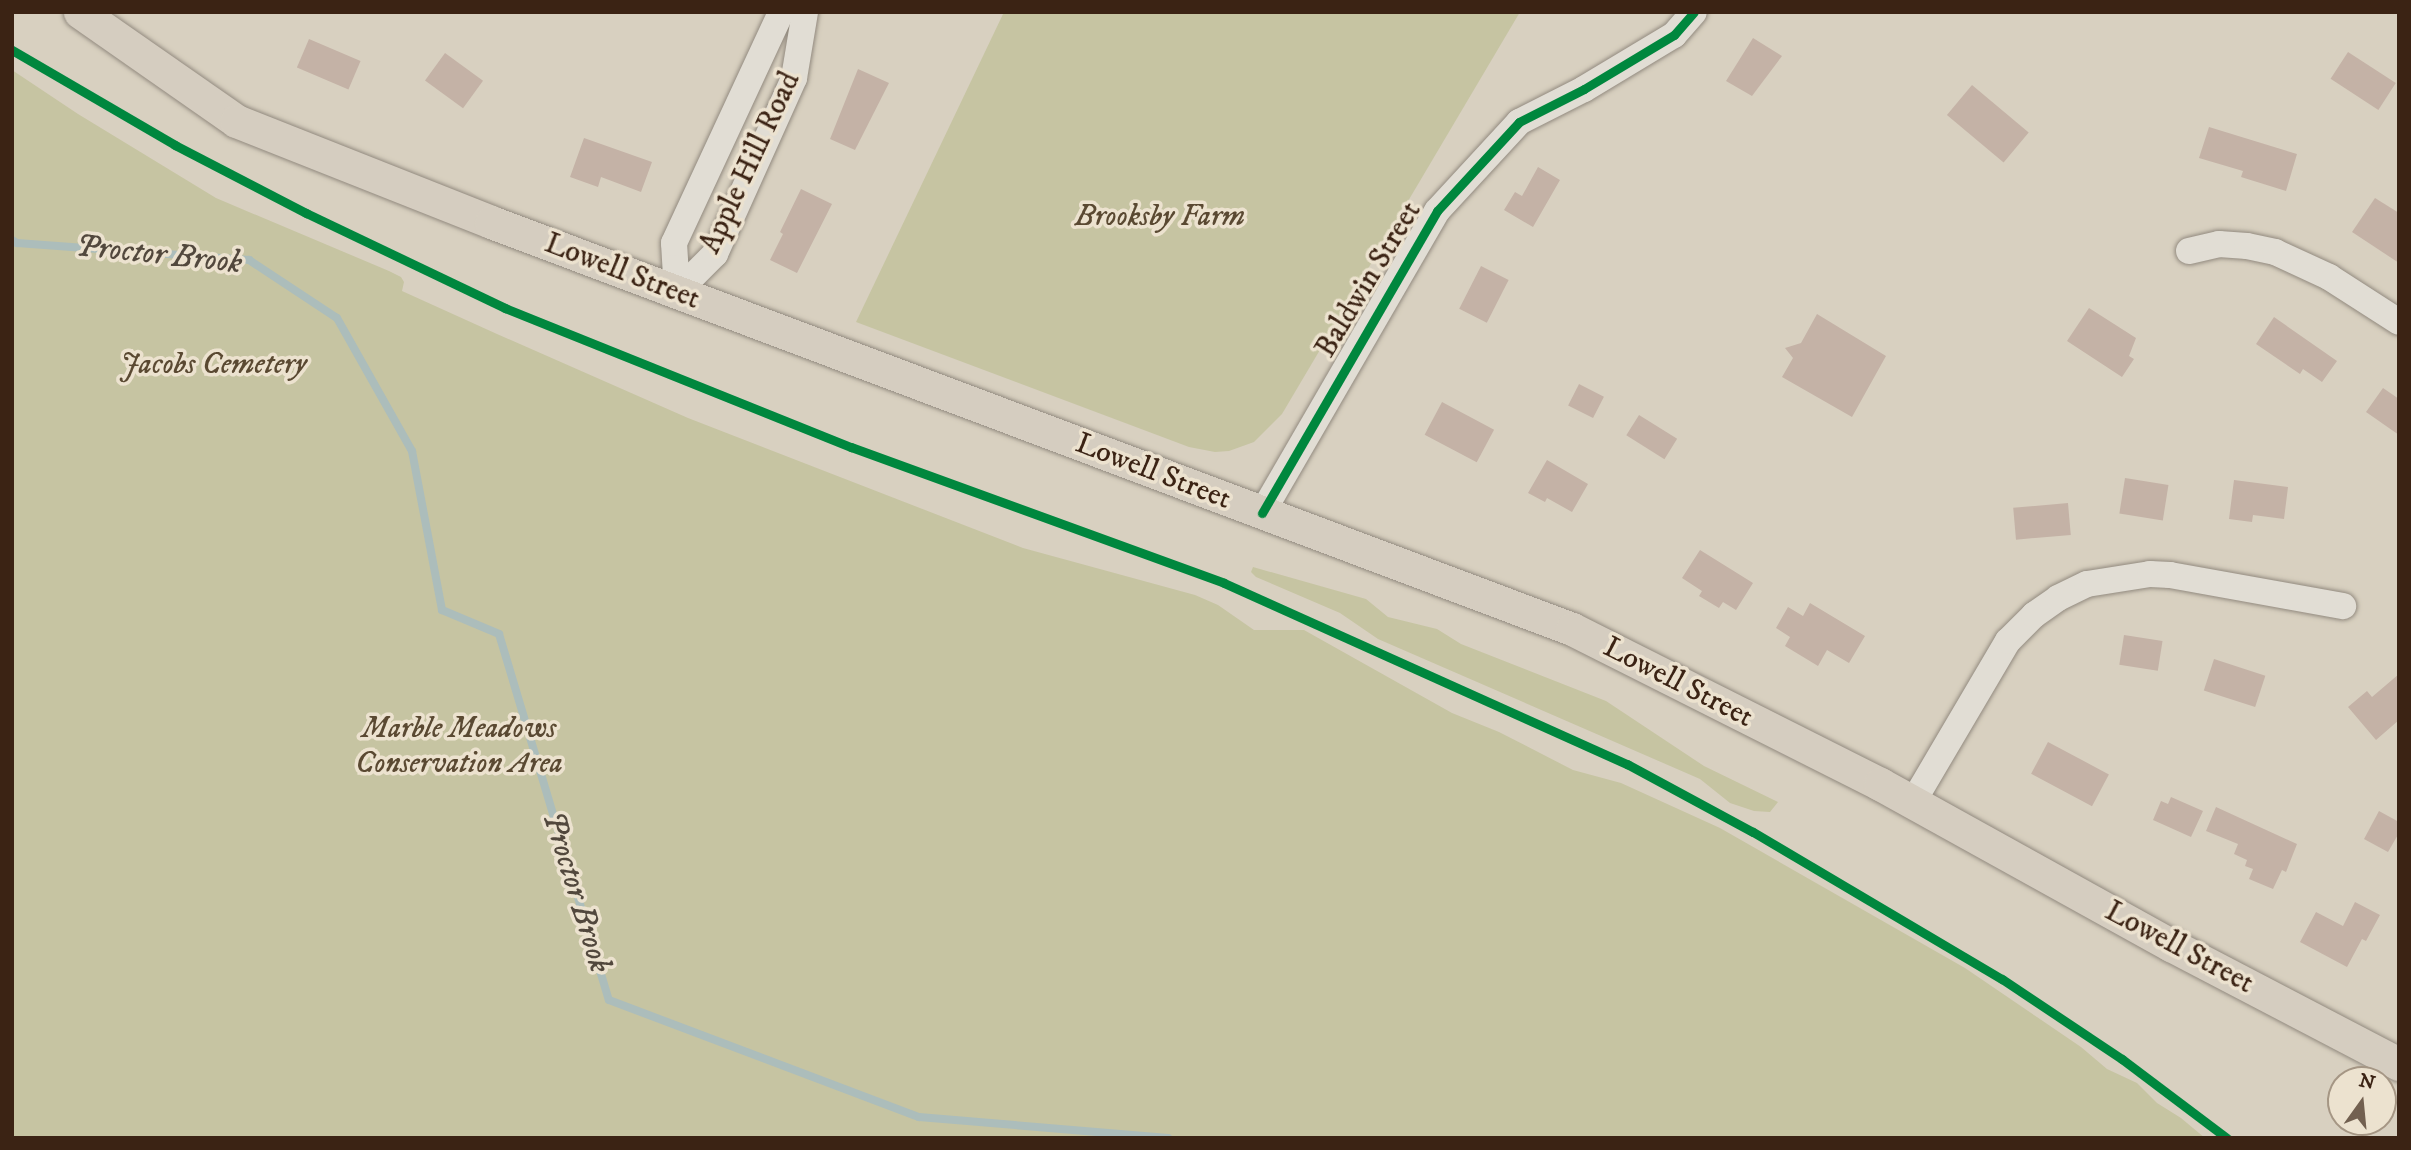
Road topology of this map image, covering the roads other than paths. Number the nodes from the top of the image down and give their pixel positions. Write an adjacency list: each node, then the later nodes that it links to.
1 (80, 12): 6 (main road, Lowell Street)
2 (781, 12): 6 (street, Apple Hill Road)
3 (805, 12): 6 (street, Apple Hill Road)
4 (1694, 12): 8 (street, Baldwin Street)
5 (2189, 251): 7 (street)
6 (677, 292): 8 (main road, Lowell Street)
7 (2399, 322)
8 (1262, 513): 10 (main road, Lowell Street)
9 (2343, 606): 10 (street)
10 (1913, 802): 11 (main road, Lowell Street)
11 (2399, 1063)

